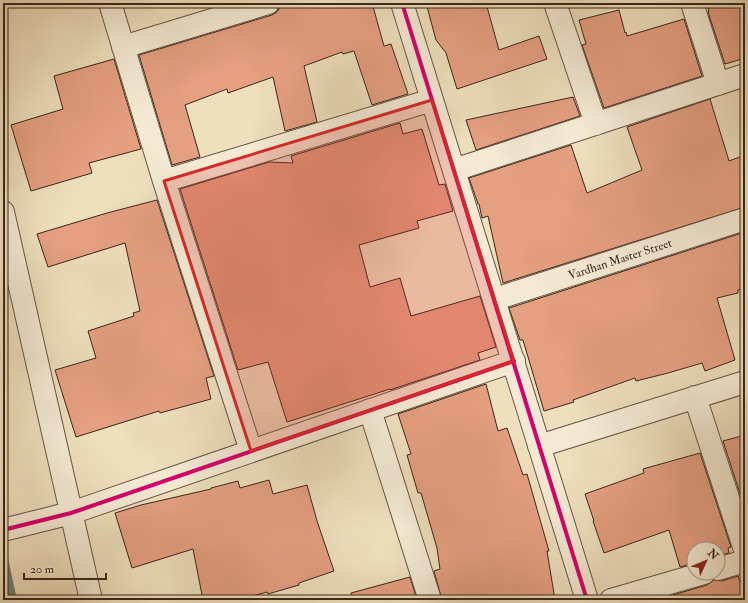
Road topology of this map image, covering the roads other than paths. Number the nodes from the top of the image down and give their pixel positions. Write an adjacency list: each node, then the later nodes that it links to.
1 (110, 3): 6 (street)
2 (268, 3): 6 (street)
3 (402, 3): 9 (street)
4 (555, 3): 10 (street)
5 (692, 3): 8 (street)
6 (123, 46): 12 (street)
7 (745, 75): 8 (street)
8 (718, 84): 10 (street)
9 (432, 100): 11 (street); 12 (street)
10 (596, 124): 11 (street)
11 (454, 170): 15 (street)
12 (164, 181): 21 (street)
13 (3, 212): 22 (street)
14 (745, 219): 15 (street, Vardhan Master Street)
15 (495, 299): 16 (street)
16 (514, 362): 19 (street); 20 (street)
17 (745, 382): 18 (street)
18 (695, 397): 20 (street); 24 (street)
19 (370, 410): 21 (street); 29 (street)
20 (539, 446): 30 (street)
21 (251, 451): 22 (street)
22 (62, 516): 23 (street); 28 (street)
23 (3, 530)
24 (745, 550)
25 (745, 561): 26 (street)
26 (726, 567)
27 (686, 578): 31 (street)
28 (92, 600)
29 (430, 600)
30 (587, 600)
31 (611, 600)

